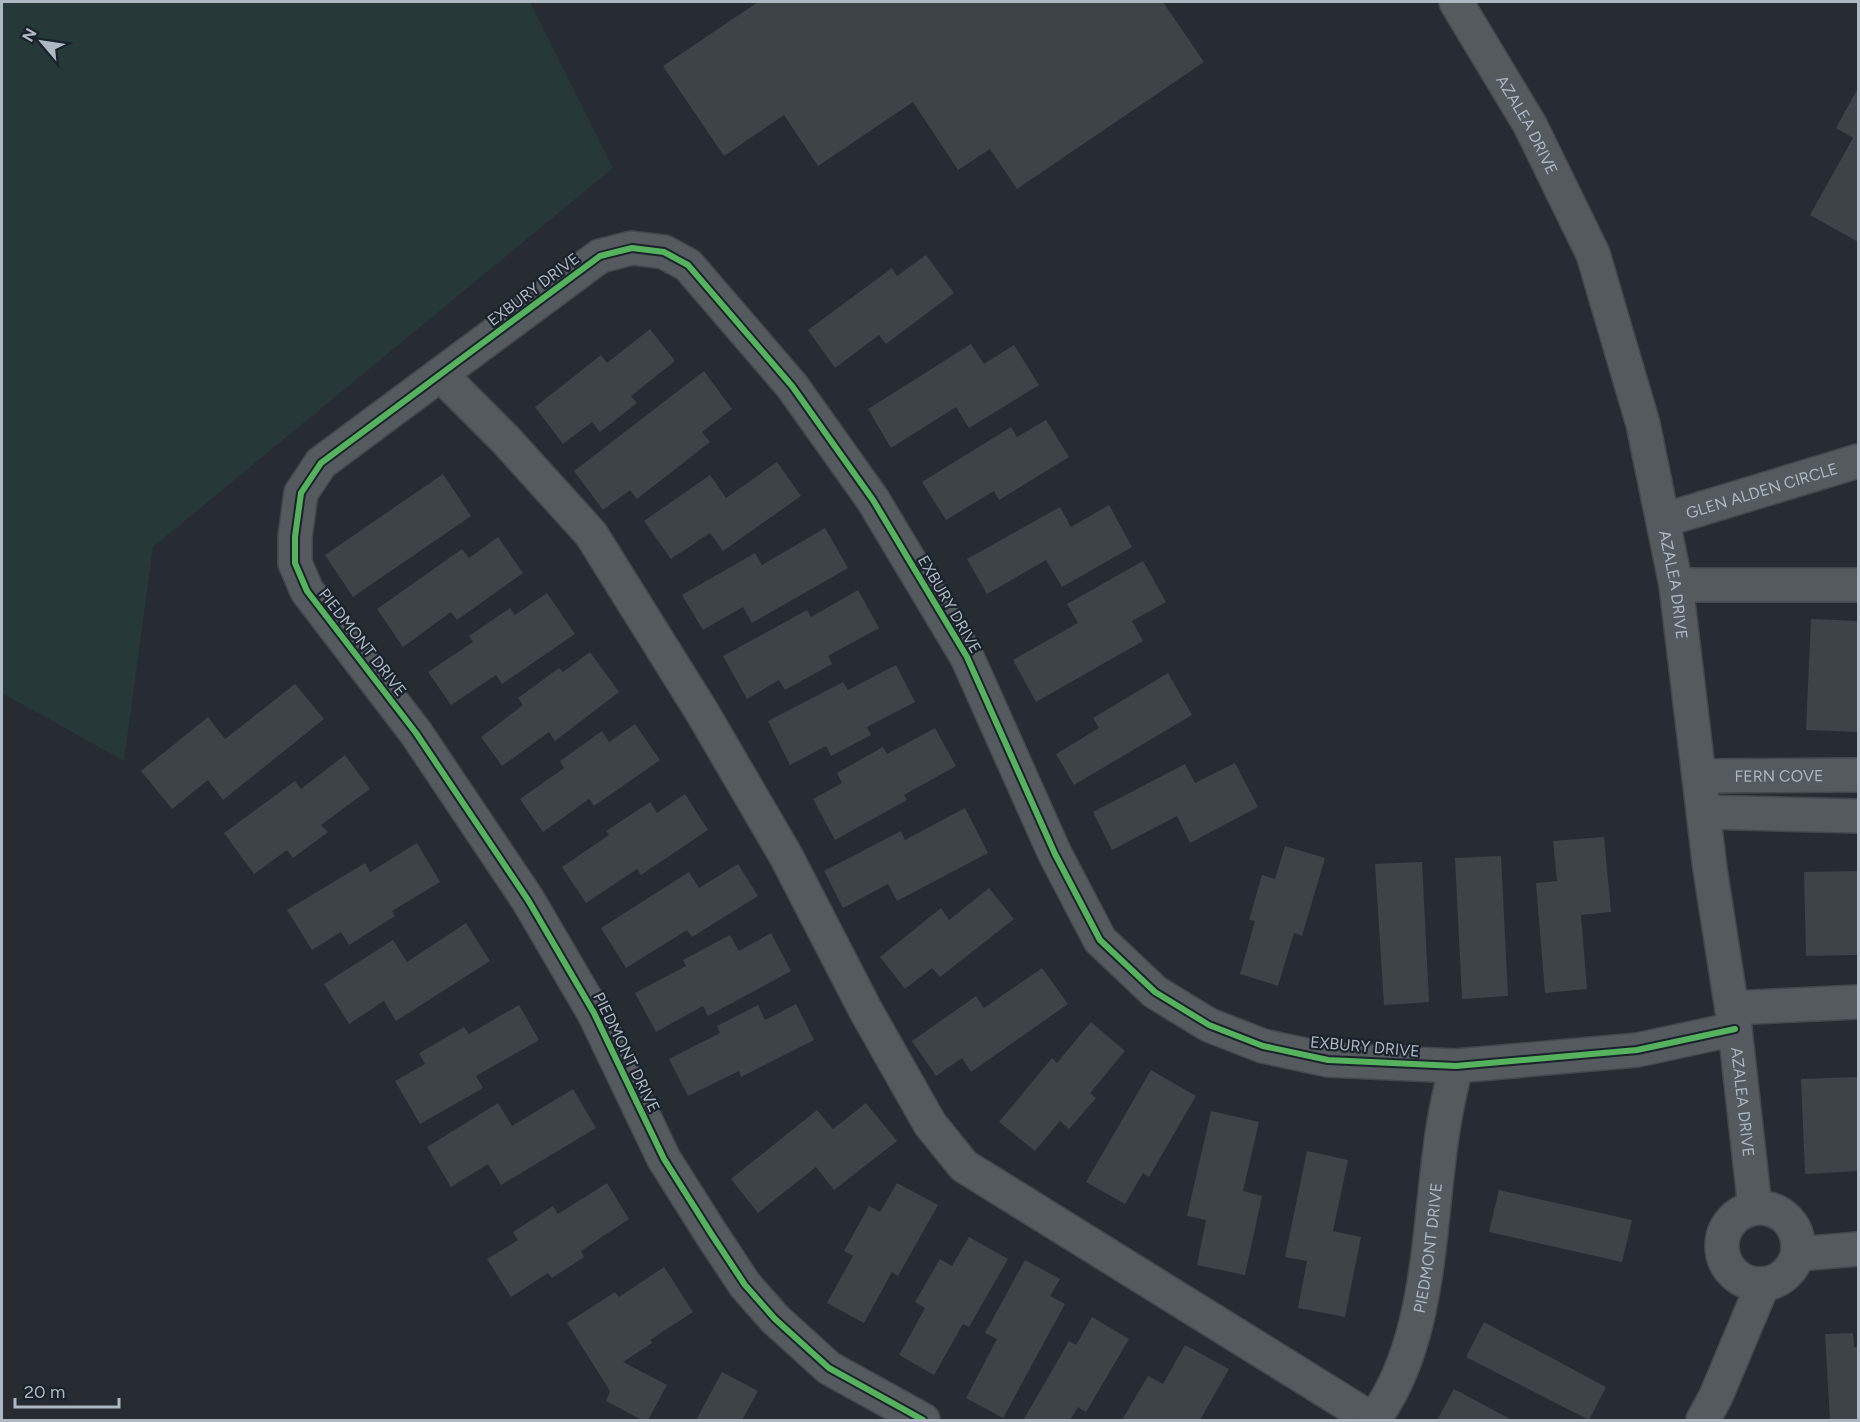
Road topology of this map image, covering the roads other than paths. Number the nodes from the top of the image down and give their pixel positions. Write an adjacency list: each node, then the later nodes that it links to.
1 (1456, 2): 4 (street, AZALEA DRIVE)
2 (441, 375): 7 (street, EXBURY DRIVE); 14 (street, EXBURY DRIVE); 20 (street)
3 (1858, 461): 4 (street, GLEN ALDEN CIRCLE)
4 (1664, 520): 5 (street, AZALEA DRIVE)
5 (1676, 585): 6 (street); 9 (street, AZALEA DRIVE)
6 (1858, 585)
7 (307, 591): 19 (street, PIEDMONT DRIVE)
8 (1858, 775): 9 (street, FERN COVE)
9 (1699, 776): 10 (street, AZALEA DRIVE)
10 (1703, 812): 11 (street); 13 (street, AZALEA DRIVE)
11 (1858, 816)
12 (1858, 1002): 13 (street, EXBURY DRIVE)
13 (1734, 1019): 14 (street, EXBURY DRIVE); 15 (street, AZALEA DRIVE)
14 (1456, 1066): 20 (street, PIEDMONT DRIVE)
15 (1755, 1208): 17 (street); 18 (street)
16 (1858, 1249): 17 (street)
17 (1798, 1254): 18 (street)
18 (1762, 1284): 21 (street)
19 (923, 1420)
20 (1373, 1420)
21 (1703, 1420)

